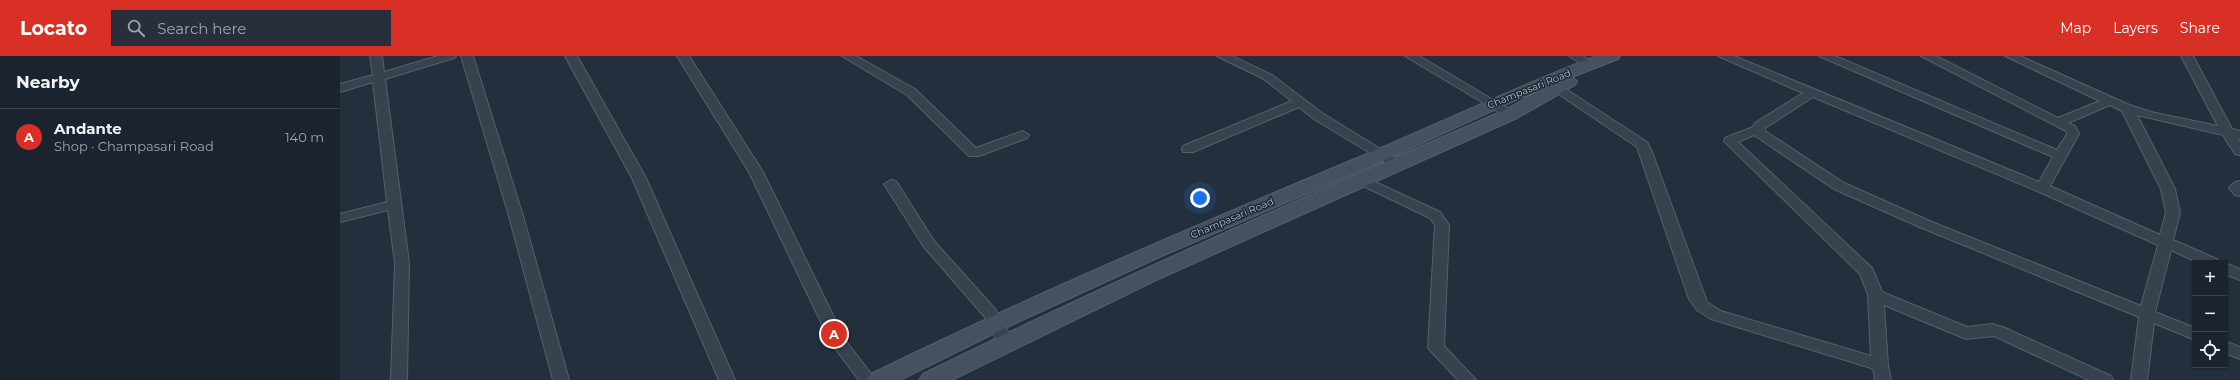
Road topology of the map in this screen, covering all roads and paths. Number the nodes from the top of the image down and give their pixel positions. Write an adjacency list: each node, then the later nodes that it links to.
1 (376, 56): 16 (street)
2 (450, 56): 16 (street)
3 (467, 56): 53 (street)
4 (571, 56): 54 (street)
5 (683, 56): 55 (street)
6 (848, 56): 28 (street)
7 (1223, 56): 21 (street)
8 (1411, 56): 22 (street)
9 (1612, 56): 15 (main road, Champasari Road)
10 (1724, 56): 19 (street)
11 (1825, 56): 31 (street)
12 (1927, 56): 25 (street)
13 (2011, 56): 20 (street)
14 (2187, 56): 27 (street)
15 (1582, 61): 18 (main road, Champasari Road); 22 (main road, Champasari Road)
16 (378, 78): 17 (street); 38 (street)
17 (340, 88)
18 (1557, 89): 24 (main road, Champasari Road); 51 (street)
19 (1810, 94): 26 (street); 36 (street)
20 (2110, 101): 23 (street); 25 (street)
21 (1301, 102): 29 (street); 32 (street)
22 (1493, 103): 24 (street); 32 (main road, Champasari Road)
23 (2127, 108): 27 (street); 40 (street)
24 (1511, 114): 32 (main road, Champasari Road)
25 (2059, 122): 31 (street)
26 (1758, 128): 44 (street); 45 (street)
27 (2234, 134): 30 (street)
28 (1022, 135)
29 (1188, 149)
30 (2240, 152)
31 (2061, 156): 36 (street)
32 (1390, 159): 33 (main road, Champasari Road); 46 (main road, Champasari Road)
33 (1362, 180): 48 (main road, Champasari Road); 58 (street)
34 (891, 184): 46 (street)
35 (2240, 185): 37 (street)
36 (2042, 188): 40 (street)
37 (2240, 192)
38 (395, 204): 39 (street); 52 (street)
39 (340, 218)
40 (2166, 243): 41 (street); 45 (street)
41 (2205, 260)
42 (2228, 269): 43 (street)
43 (2240, 275)
44 (1876, 295): 51 (street); 60 (street)
45 (2147, 314): 47 (street); 61 (street)
46 (995, 323): 48 (street); 56 (main road, Champasari Road)
47 (2192, 333)
48 (1006, 342): 57 (main road, Champasari Road)
49 (2228, 348): 50 (street)
50 (2240, 353)
51 (1880, 365): 59 (street)
52 (399, 380)
53 (562, 380)
54 (727, 380)
55 (868, 380)
56 (879, 380)
57 (931, 380)
58 (1468, 380)
59 (1883, 380)
60 (2105, 380)
61 (2139, 380)

